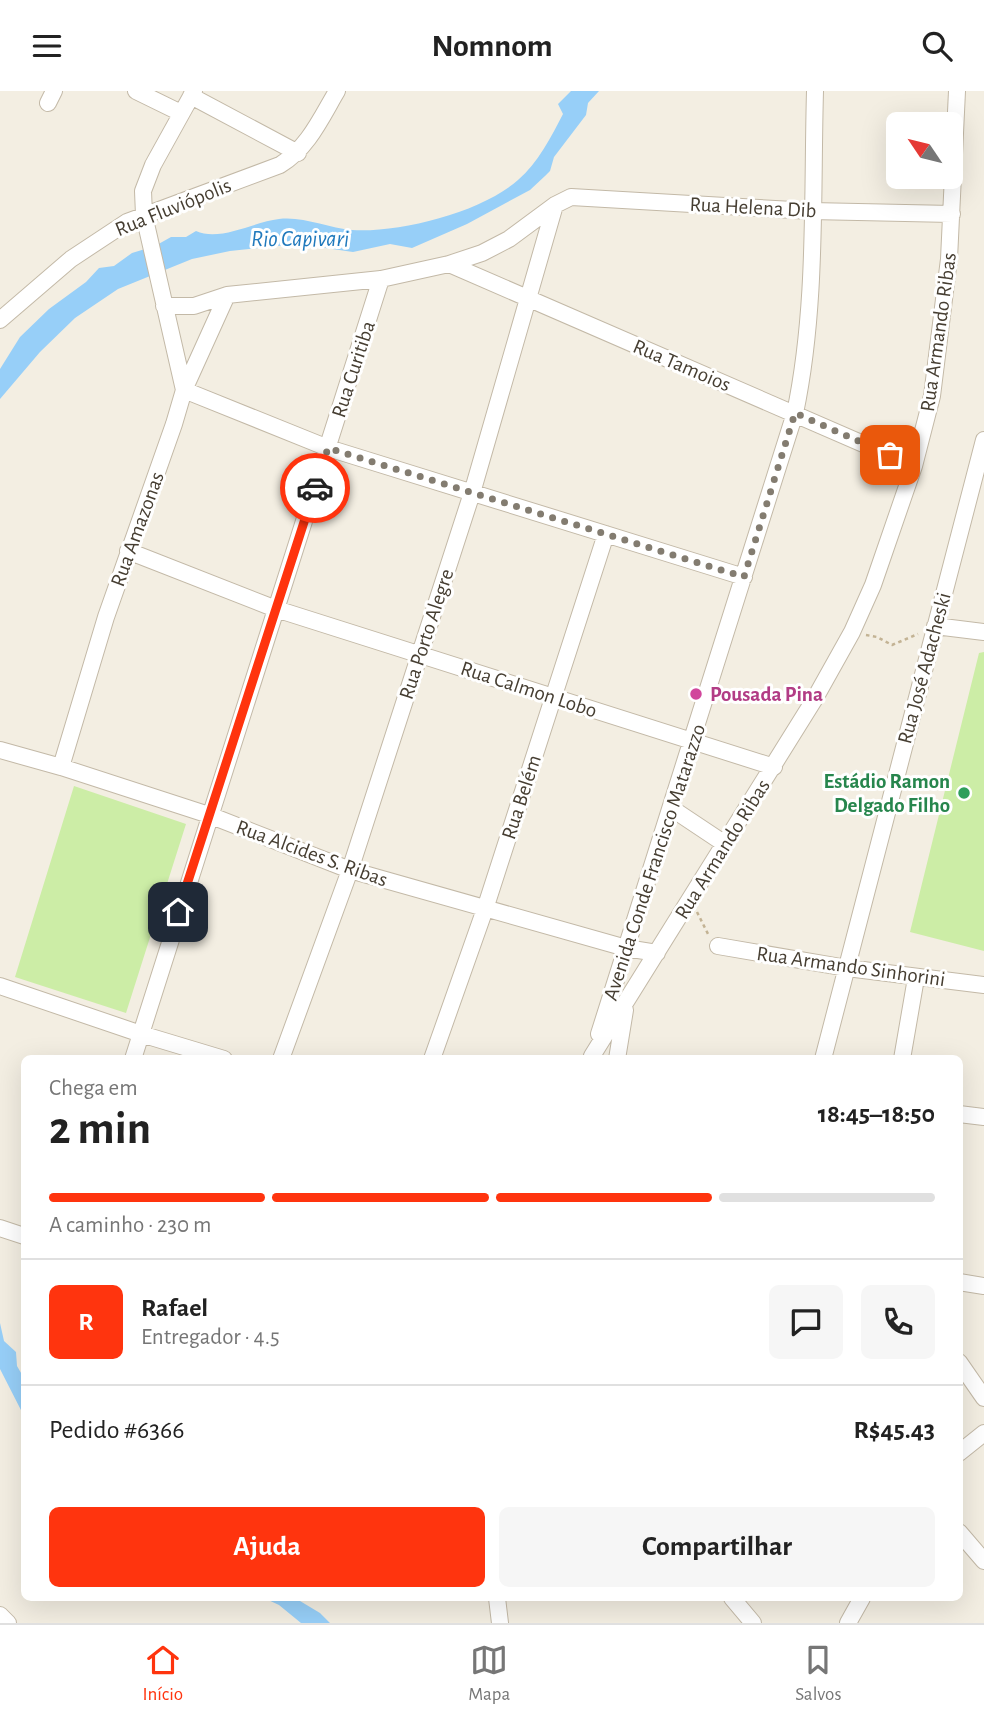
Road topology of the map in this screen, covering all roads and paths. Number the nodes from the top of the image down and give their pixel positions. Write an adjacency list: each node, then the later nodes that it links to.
1 (136, 91): 6 (street)
2 (337, 91): 7 (street, Rua Fluviópolis)
3 (815, 91): 9 (street, Avenida Conde Francisco Matarazzo)
4 (957, 91): 10 (street, Rua Armando Ribas)
5 (193, 93): 6 (street); 7 (street)
6 (181, 113): 11 (street)
7 (298, 153): 11 (street, Rua Fluviópolis)
8 (555, 205): 9 (street, Rua Helena Dib); 12 (street); 15 (street, Rua Porto Alegre)
9 (811, 211): 10 (street, Rua Helena Dib); 19 (street, Avenida Conde Francisco Matarazzo)
10 (952, 214): 22 (street, Rua Armando Ribas)
11 (144, 215): 16 (street); 17 (street, Rua Fluviópolis)
12 (449, 264): 13 (street); 15 (street, Rua Tamoios)
13 (382, 279): 14 (street); 21 (street, Rua Curitiba)
14 (227, 295): 16 (street); 18 (street, Rua Amazonas)
15 (529, 299): 19 (street, Rua Tamoios); 23 (street, Rua Porto Alegre)
16 (164, 306): 18 (street)
17 (0, 320)
18 (184, 390): 21 (street); 25 (street, Rua Amazonas)
19 (795, 413): 22 (street, Rua Tamoios); 26 (street, Avenida Conde Francisco Matarazzo)
20 (984, 440): 28 (street, Rua José Adacheski)
21 (328, 448): 23 (street); 27 (street, Rua Curitiba)
22 (914, 466): 29 (street, Rua Armando Ribas)
23 (472, 493): 24 (street); 31 (street, Rua Porto Alegre)
24 (606, 534): 26 (street); 32 (street, Rua Belém)
25 (128, 551): 27 (street, Rua Calmon Lobo); 35 (street, Rua Amazonas)
26 (744, 577): 33 (street, Avenida Conde Francisco Matarazzo)
27 (276, 609): 31 (street, Rua Calmon Lobo); 38 (street, Rua Curitiba)
28 (935, 626): 29 (path); 30 (street); 46 (street, Rua José Adacheski)
29 (852, 632): 36 (street, Rua Armando Ribas)
30 (984, 632)
31 (420, 654): 32 (street, Rua Calmon Lobo); 40 (street, Rua Porto Alegre)
32 (554, 697): 33 (street, Rua Calmon Lobo); 42 (street, Rua Belém)
33 (693, 741): 36 (street, Rua Calmon Lobo); 37 (street, Avenida Conde Francisco Matarazzo)
34 (0, 750): 35 (street, Rua Alcides S. Ribas)
35 (61, 767): 38 (street, Rua Alcides S. Ribas)
36 (774, 767): 39 (street, Rua Armando Ribas)
37 (671, 808): 39 (street); 44 (street, Avenida Conde Francisco Matarazzo)
38 (208, 815): 40 (street, Rua Alcides S. Ribas); 51 (street, Rua Curitiba)
39 (725, 844): 41 (street, Rua Armando Ribas)
40 (350, 870): 42 (street, Rua Alcides S. Ribas); 54 (street, Rua Porto Alegre)
41 (690, 900): 43 (path); 45 (street, Rua Armando Ribas)
42 (485, 909): 44 (street, Rua Alcides S. Ribas); 55 (street, Rua Belém)
43 (718, 946): 46 (street, Rua Armando Sinhorini)
44 (626, 948): 45 (street, Rua Alcides S. Ribas); 56 (street, Avenida Conde Francisco Matarazzo)
45 (657, 953): 50 (street, Rua Armando Ribas)
46 (847, 968): 47 (street, Rua Armando Sinhorini); 59 (street, Rua José Adacheski)
47 (916, 978): 48 (street, Rua Armando Sinhorini); 60 (street)
48 (984, 985)
49 (0, 986): 51 (street)
50 (627, 1000): 57 (street, Rua Armando Ribas); 58 (street, Rua Armando Ribas)
51 (141, 1034): 52 (street, Rua Curitiba); 53 (street)
52 (134, 1055)
53 (211, 1055)
54 (282, 1055)
55 (433, 1055)
56 (592, 1055)
57 (592, 1055)
58 (618, 1055)
59 (824, 1055)
60 (903, 1055)
61 (963, 1114): 62 (street)
62 (984, 1117)
63 (0, 1228): 64 (street)
64 (21, 1235)
65 (963, 1283): 66 (street)
66 (984, 1286)
67 (963, 1368): 68 (street)
68 (984, 1398)
69 (984, 1433): 70 (street)
70 (963, 1450)
71 (963, 1537): 72 (street)
72 (984, 1561)
73 (497, 1601): 78 (street)
74 (735, 1601): 79 (street)
75 (857, 1601): 80 (street)
76 (0, 1615): 77 (street)
77 (8, 1623)
78 (500, 1623)
79 (753, 1623)
80 (848, 1623)

